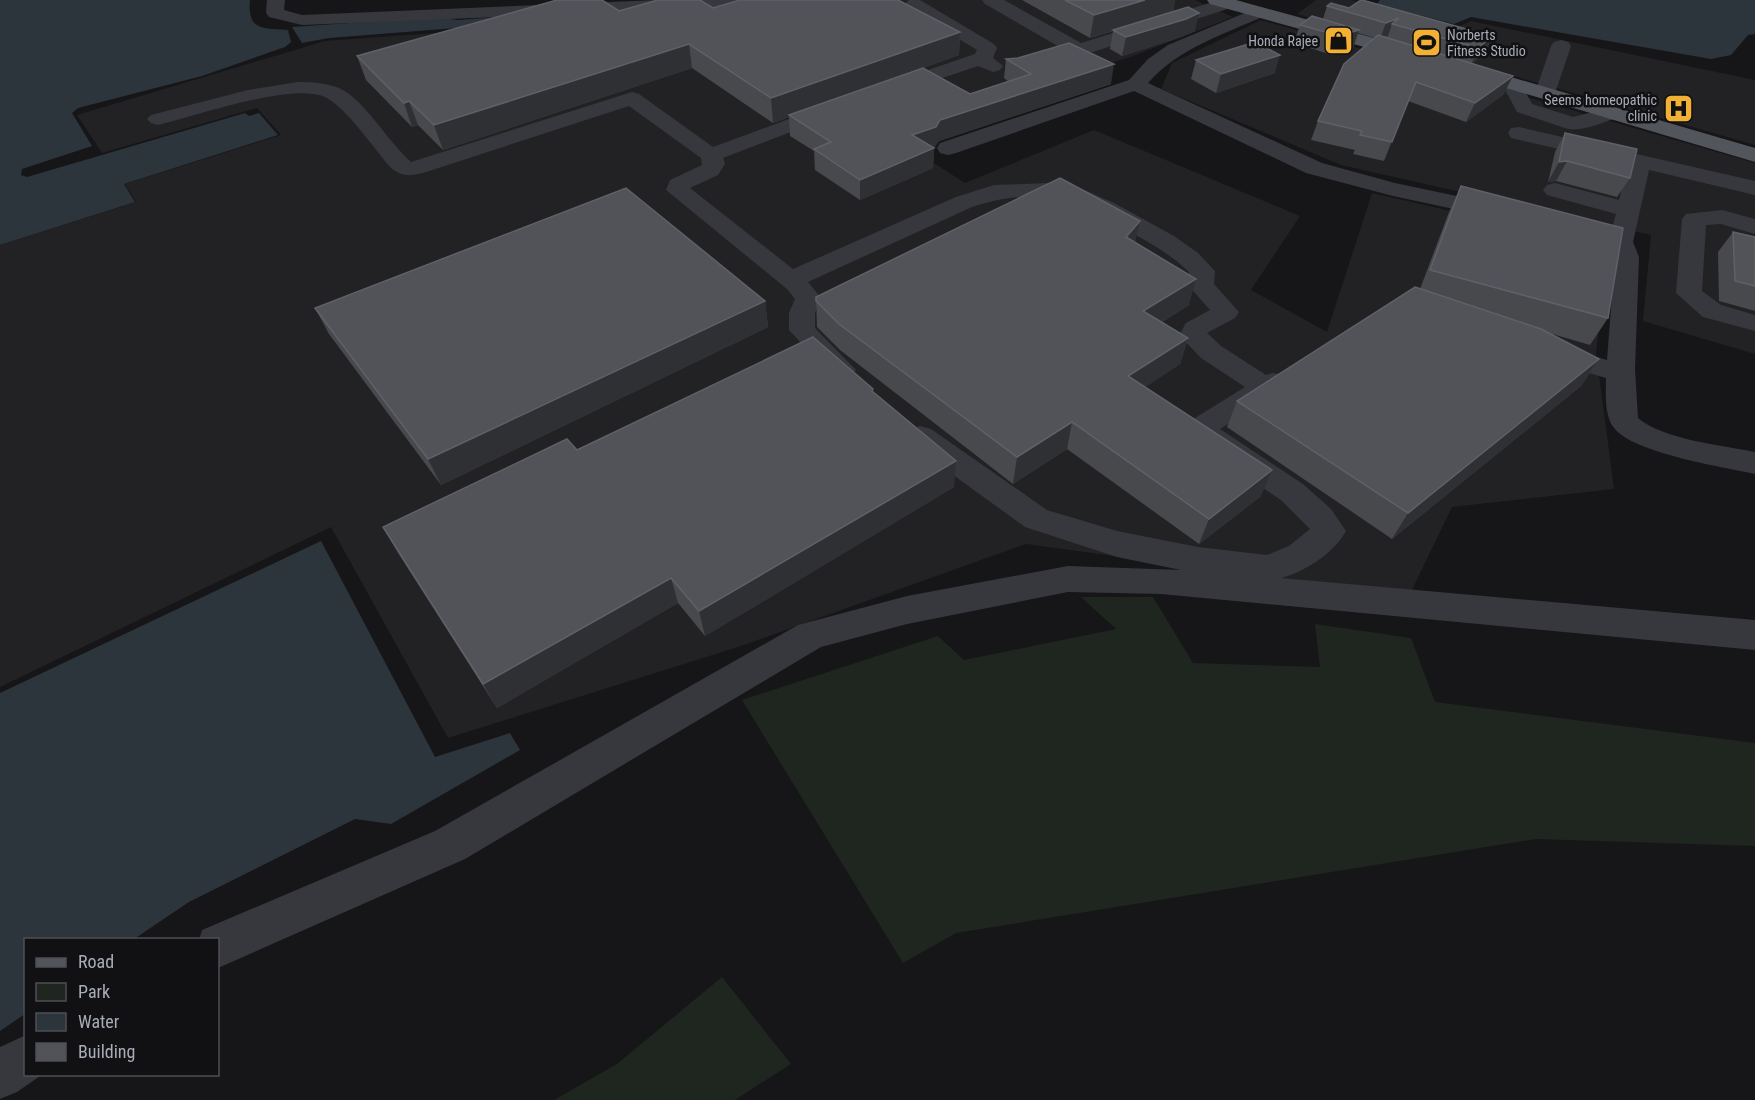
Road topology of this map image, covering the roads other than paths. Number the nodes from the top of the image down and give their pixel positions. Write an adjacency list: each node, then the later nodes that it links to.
1 (276, 0): 6 (street)
2 (728, 0): 6 (street)
3 (991, 0): 10 (street)
4 (921, 2): 7 (street); 11 (street)
5 (1222, 2): 8 (main road); 10 (street)
6 (560, 5)
7 (892, 10)
8 (1259, 12): 12 (street); 13 (main road)
9 (1561, 46): 14 (street)
10 (1079, 50): 11 (street)
11 (983, 58): 15 (street)
12 (1136, 84): 20 (street); 27 (street)
13 (1512, 84): 14 (main road); 17 (street)
14 (1545, 93): 17 (main road)
15 (875, 94)
16 (855, 101): 21 (street)
17 (1612, 112): 22 (main road)
18 (158, 119): 21 (street)
19 (1519, 133): 23 (street)
20 (948, 148)
21 (711, 155): 31 (street)
22 (1755, 155)
23 (1640, 162): 24 (street); 26 (street)
24 (1755, 188)
25 (1555, 190): 26 (street)
26 (1628, 210): 30 (street)
27 (1520, 216)
28 (1554, 223): 30 (street)
29 (1755, 227): 32 (street)
30 (1621, 242): 35 (street)
31 (791, 280): 36 (street); 37 (street)
32 (1755, 323)
33 (1525, 344): 35 (street)
34 (1298, 366): 36 (street)
35 (1621, 373): 39 (street)
36 (1265, 387): 38 (street)
37 (863, 388)
38 (899, 418)
39 (1755, 463)
40 (1755, 635): 41 (street)
41 (219, 946)
42 (24, 1059): 43 (street)
43 (0, 1076)

